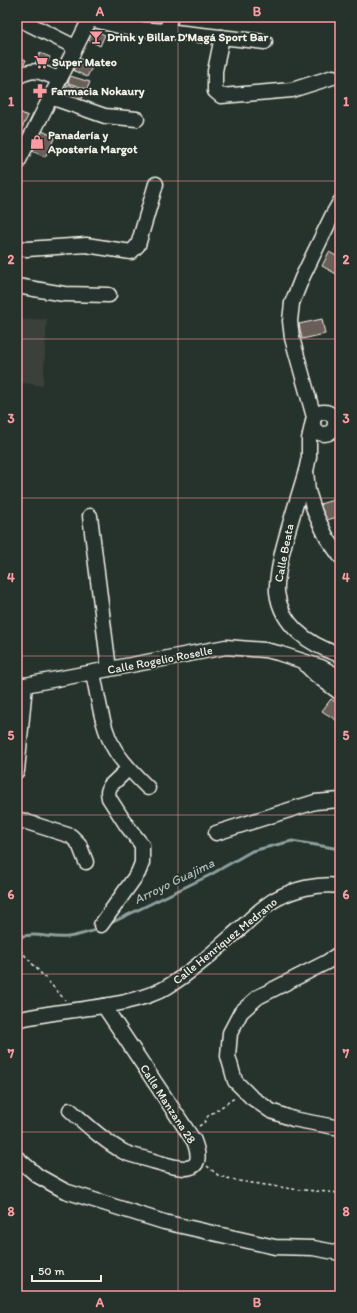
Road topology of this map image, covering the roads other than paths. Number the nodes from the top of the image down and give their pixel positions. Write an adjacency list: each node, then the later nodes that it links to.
1 (171, 17): 4 (street)
2 (17, 18): 7 (street)
3 (91, 18): 4 (street); 7 (street)
4 (166, 31): 5 (street)
5 (222, 37): 6 (street); 9 (street)
6 (265, 42)
7 (75, 47): 10 (street)
8 (17, 76): 10 (street)
9 (333, 77)
10 (59, 79): 11 (street)
11 (50, 97): 12 (street); 13 (street)
12 (137, 119)
13 (18, 159)
14 (156, 184): 16 (street)
15 (340, 202): 19 (street)
16 (17, 248)
17 (17, 286): 18 (street)
18 (109, 295)
19 (314, 419): 20 (street); 21 (street); 22 (street)
20 (338, 420): 21 (street)
21 (330, 433): 22 (street)
22 (308, 464): 24 (street); 25 (street, Calle Beata)
23 (90, 516): 27 (street)
24 (340, 556)
25 (340, 655)
26 (303, 661): 27 (street, Calle Rogelio Roselle); 29 (street, Calle Rogelio Roselle); 31 (street)
27 (109, 669): 28 (street, Calle Rogelio Roselle)
28 (93, 673): 30 (street, Calle Rogelio Roselle); 32 (street)
29 (340, 677)
30 (21, 685): 33 (street)
31 (340, 693)
32 (128, 769): 34 (street); 40 (street)
33 (17, 771)
34 (148, 788)
35 (340, 800): 37 (street)
36 (17, 819): 38 (street)
37 (216, 832)
38 (86, 862)
39 (340, 886): 42 (street, Calle Henríquez Medrano)
40 (101, 925)
41 (340, 953): 45 (street)
42 (104, 1006): 43 (street, Calle Henríquez Medrano); 44 (street, Calle Manzana 28)
43 (17, 1020)
44 (70, 1110)
45 (340, 1128)
46 (17, 1158): 47 (street)
47 (340, 1253)

